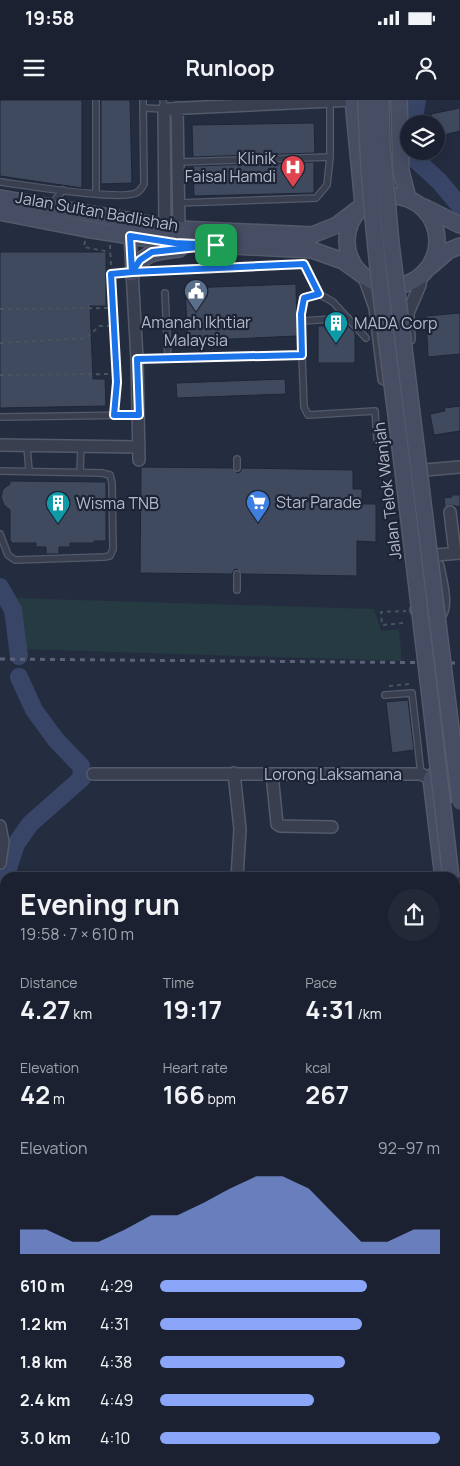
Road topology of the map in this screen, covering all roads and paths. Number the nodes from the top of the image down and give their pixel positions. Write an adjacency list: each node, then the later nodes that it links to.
1 (96, 100): 15 (lane)
2 (143, 100): 9 (lane)
3 (353, 100): 7 (street); 20 (main road)
4 (366, 100): 86 (main road, Jalan Telok Wanjah, bridge)
5 (381, 100): 80 (main road, bridge)
6 (398, 100): 17 (main road)
7 (330, 101): 10 (street); 11 (lane)
8 (163, 104): 9 (lane); 10 (street); 23 (street)
9 (144, 108): 15 (lane)
10 (177, 108): 12 (street)
11 (330, 157): 12 (lane); 18 (lane)
12 (178, 162): 18 (street)
13 (0, 182): 14 (lane)
14 (63, 190): 15 (lane); 19 (lane)
15 (96, 194)
16 (0, 198): 19 (main road, Jalan Sultan Badlishah)
17 (414, 202): 20 (main road); 22 (main road); 31 (main road)
18 (178, 203): 23 (street)
19 (49, 206): 23 (main road, Jalan Sultan Badlishah)
20 (360, 207): 23 (main road, Jalan Sultan Badlishah); 33 (main road)
21 (0, 212): 25 (main road, Jalan Sultan Badlishah)
22 (460, 225)
23 (172, 228)
24 (86, 235): 29 (path)
25 (130, 236): 27 (main road, Jalan Sultan Badlishah); 30 (street)
26 (109, 240): 29 (path)
27 (216, 245): 30 (main road); 33 (main road, Jalan Sultan Badlishah)
28 (460, 246): 31 (main road)
29 (110, 252): 32 (path)
30 (132, 272): 32 (path); 35 (path); 44 (street)
31 (425, 272): 33 (main road); 60 (street)
32 (111, 274): 36 (path)
33 (363, 276): 70 (street)
34 (165, 293): 45 (lane)
35 (319, 294): 38 (lane); 39 (lane)
36 (113, 308): 37 (path); 40 (path)
37 (0, 309)
38 (348, 318): 39 (lane); 41 (lane)
39 (302, 321): 43 (lane)
40 (114, 326): 42 (path); 46 (path)
41 (366, 338)
42 (0, 343)
43 (302, 355): 45 (lane); 51 (lane)
44 (137, 359): 45 (lane); 49 (street)
45 (168, 359)
46 (117, 374): 47 (path); 48 (path)
47 (0, 375)
48 (114, 415): 49 (lane); 50 (lane)
49 (139, 415): 55 (street)
50 (0, 417)
51 (377, 440)
52 (0, 445): 53 (street)
53 (27, 446): 54 (street); 62 (lane)
54 (81, 446): 55 (street); 63 (lane)
55 (139, 446): 57 (street)
56 (237, 459): 59 (lane)
57 (139, 460)
58 (460, 467): 60 (street)
59 (237, 468)
60 (425, 470): 67 (street)
61 (0, 471): 62 (lane)
62 (29, 472): 63 (lane)
63 (80, 472): 65 (lane)
64 (450, 512): 66 (street)
65 (0, 534)
66 (457, 553): 67 (street)
67 (436, 555): 70 (street)
68 (237, 574): 69 (lane)
69 (237, 590)
70 (416, 611): 71 (path)
71 (404, 623)
72 (410, 684): 73 (path)
73 (385, 686)
74 (385, 694): 79 (lane)
75 (460, 772): 79 (main road)
76 (234, 773): 77 (street, Lorong Laksamana); 78 (street, Lorong Laksamana); 84 (street)
77 (93, 774)
78 (272, 774): 79 (street, Lorong Laksamana); 82 (street)
79 (426, 777): 85 (main road)
80 (460, 802)
81 (0, 826): 83 (street)
82 (332, 827)
83 (0, 863)
84 (237, 872)
85 (441, 872)
86 (450, 872)

